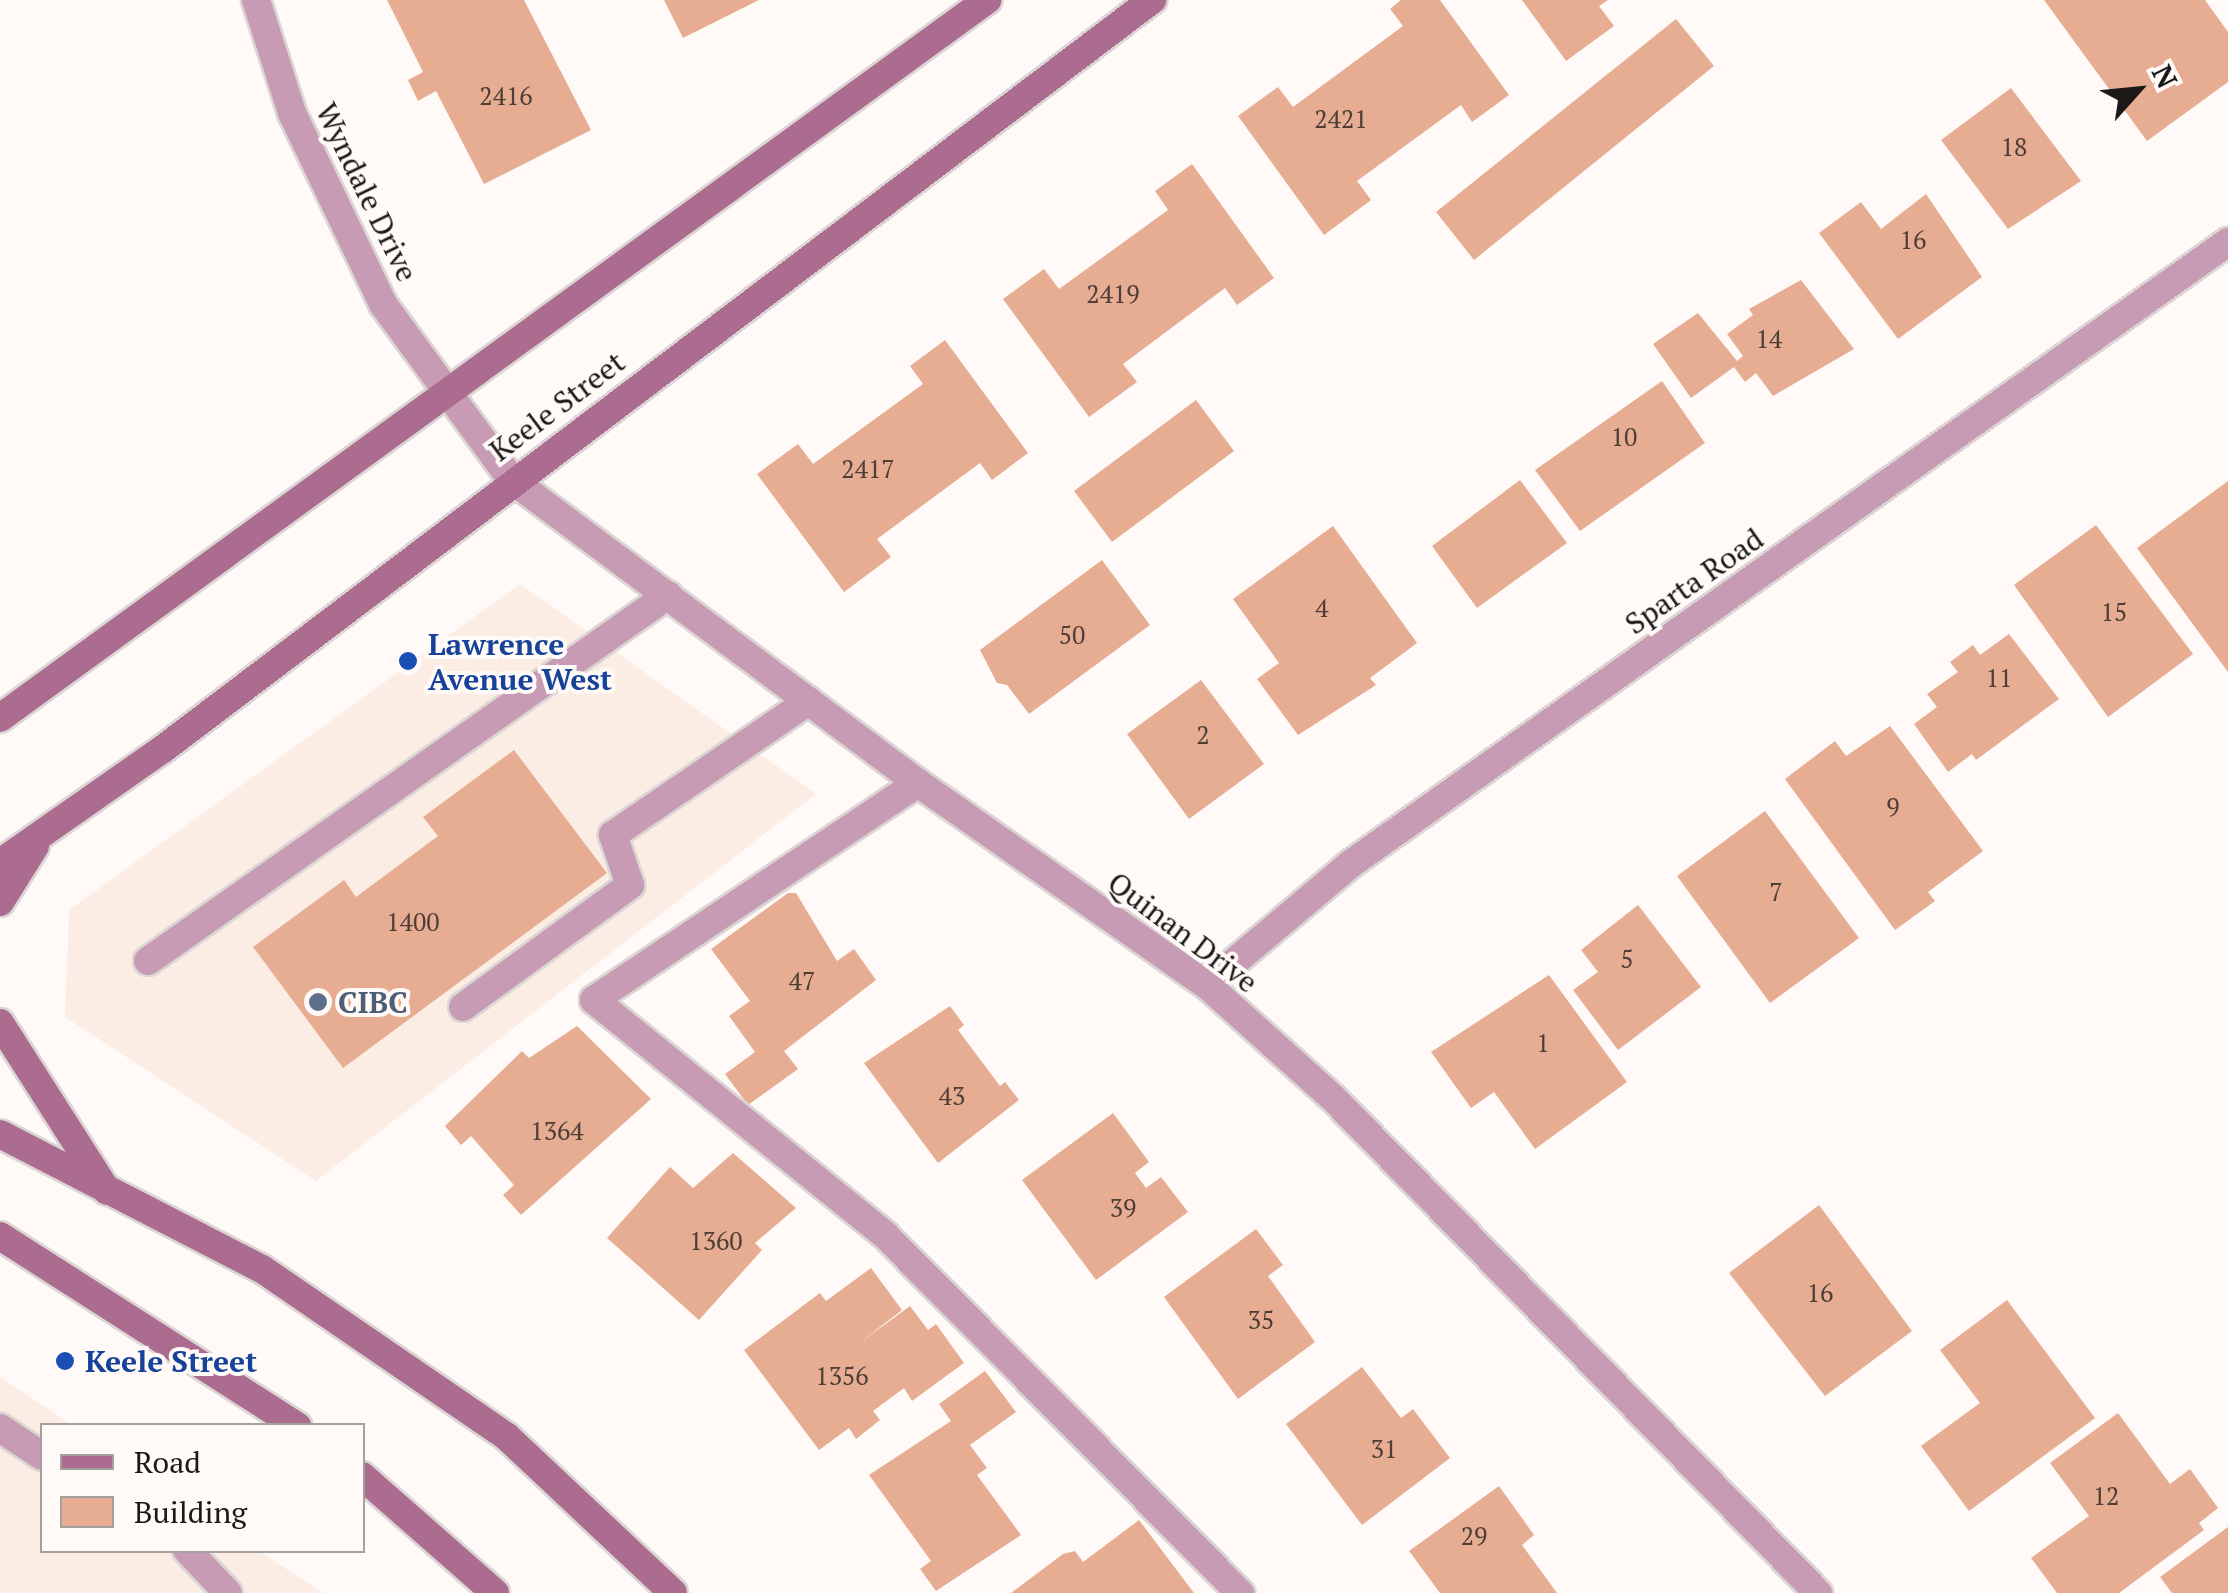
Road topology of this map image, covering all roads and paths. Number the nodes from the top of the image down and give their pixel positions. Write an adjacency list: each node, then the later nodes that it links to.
1 (256, 0): 5 (street, Wyndale Drive)
2 (987, 0): 5 (main road)
3 (1152, 0): 6 (main road, Keele Street)
4 (2228, 242): 15 (street, Sparta Road)
5 (450, 396): 6 (street, Quinan Drive); 9 (main road)
6 (512, 480): 7 (street, Quinan Drive); 11 (main road, Keele Street)
7 (668, 596): 8 (street, Quinan Drive); 14 (street)
8 (809, 702): 10 (street, Quinan Drive); 16 (street)
9 (0, 718)
10 (918, 783): 15 (street, Quinan Drive); 29 (street)
11 (44, 832): 12 (main road, Keele Street); 13 (main road)
12 (0, 863)
13 (0, 902)
14 (148, 961)
15 (1207, 985): 30 (street, Quinan Drive)
16 (463, 1006)
17 (0, 1023): 19 (main road)
18 (0, 1134): 19 (main road)
19 (107, 1192): 28 (main road)
20 (0, 1236): 21 (main road)
21 (292, 1423)
22 (0, 1428): 23 (street)
23 (40, 1455)
24 (365, 1479): 27 (main road)
25 (190, 1553): 26 (street)
26 (228, 1593)
27 (495, 1593)
28 (673, 1593)
29 (1240, 1593)
30 (1818, 1593)

